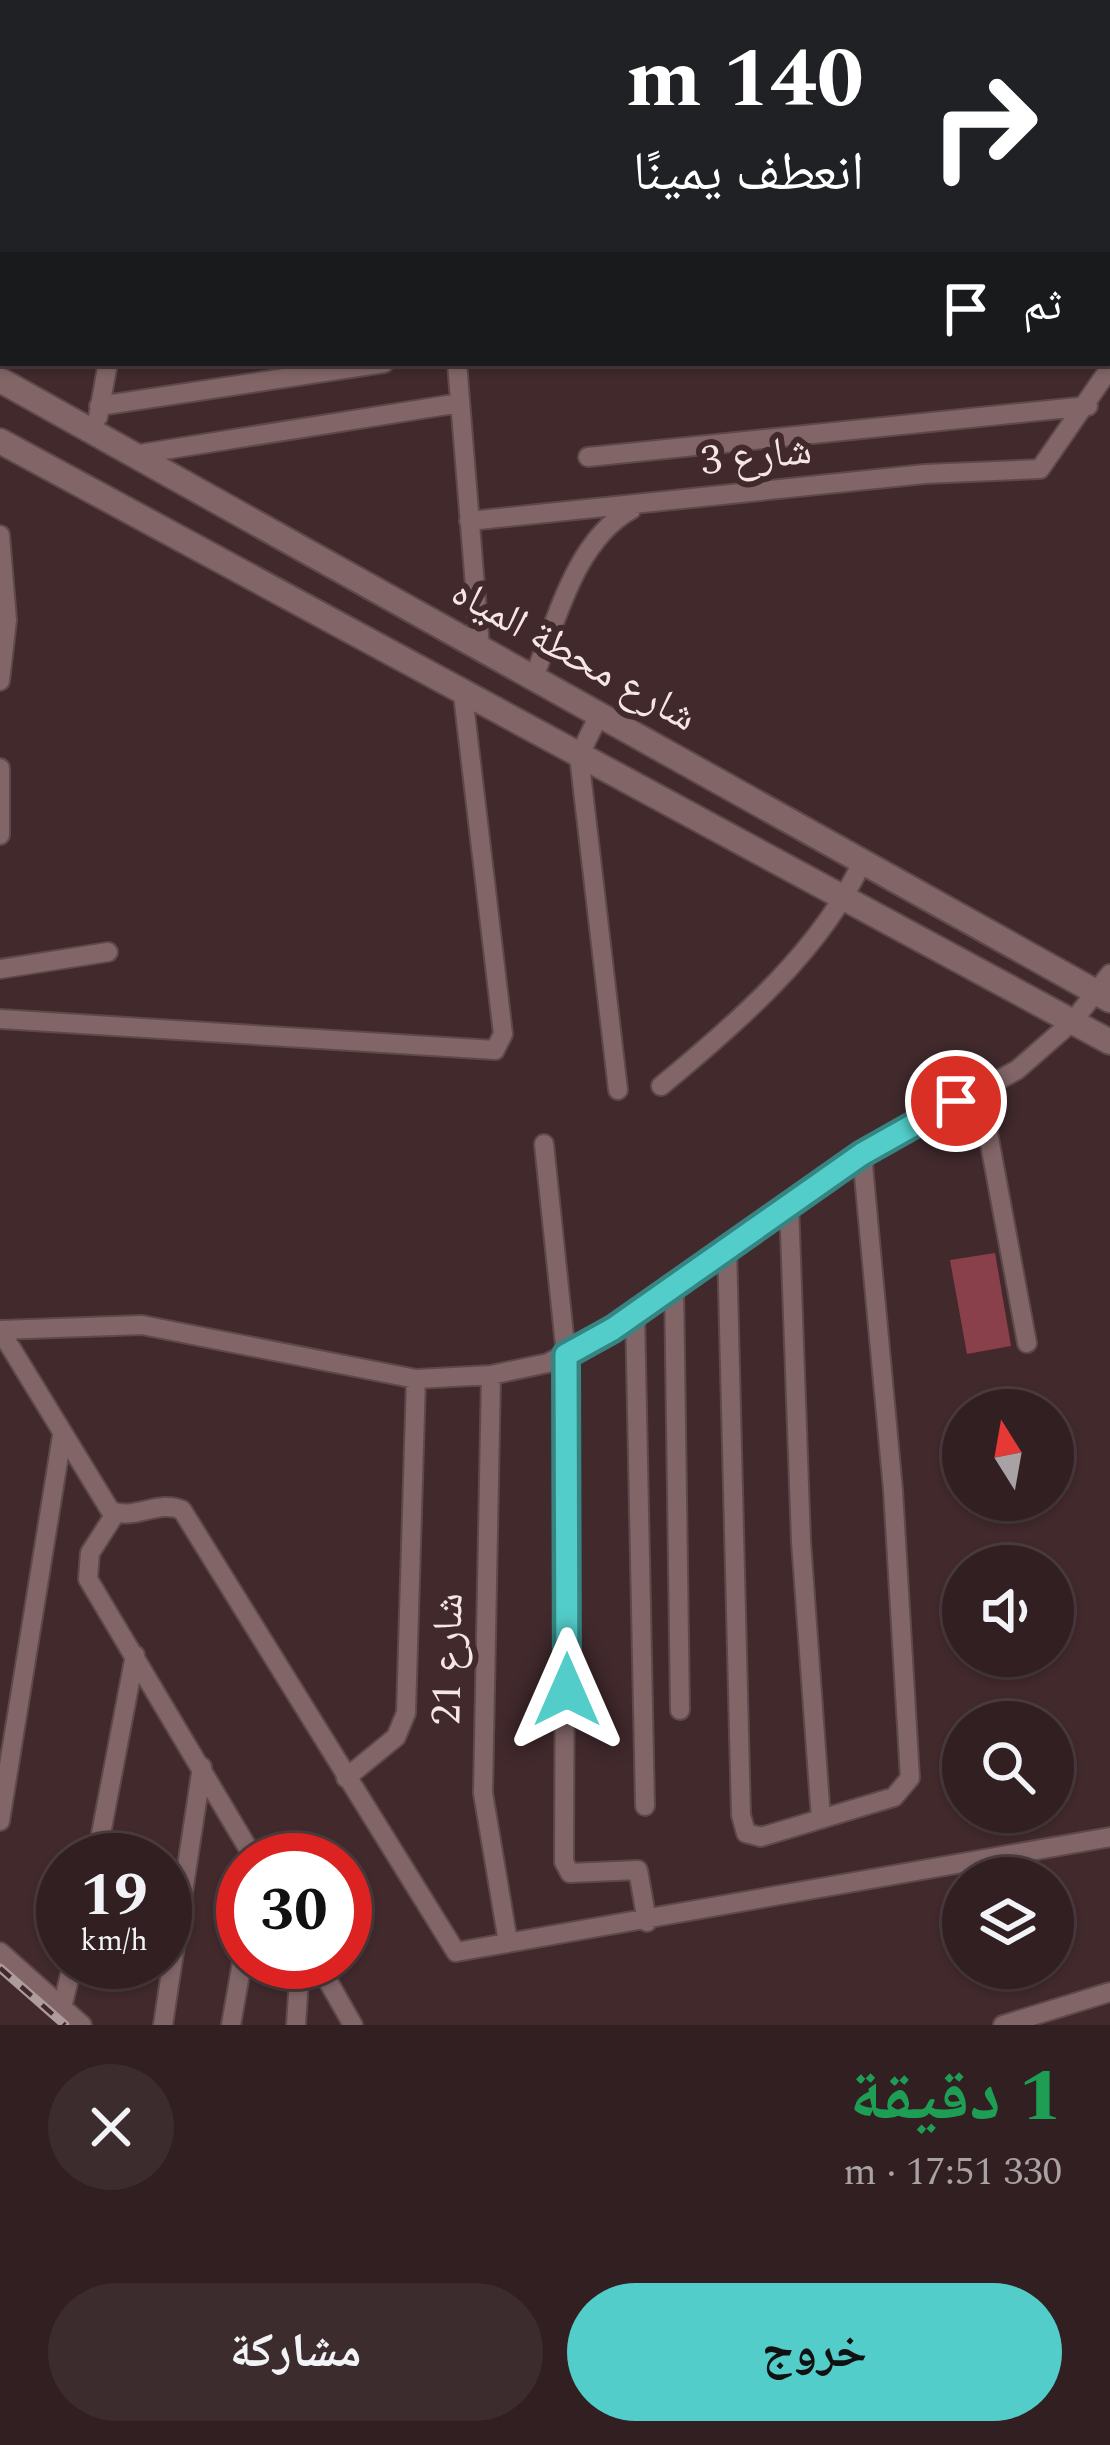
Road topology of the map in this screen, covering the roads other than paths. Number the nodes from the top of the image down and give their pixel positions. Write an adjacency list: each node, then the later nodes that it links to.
1 (107, 366): 7 (street)
2 (364, 366): 7 (street)
3 (457, 366): 6 (street)
4 (1110, 368): 8 (street)
5 (0, 380): 9 (street, شارع محطة المياه)
6 (460, 403): 11 (street); 14 (street)
7 (99, 406): 9 (street)
8 (1088, 406): 12 (street); 13 (street, شارع 3)
9 (95, 434): 11 (street, شارع محطة المياه)
10 (0, 441): 19 (street, شارع محطة المياه)
11 (132, 455): 16 (street, شارع محطة المياه)
12 (588, 457)
13 (651, 504): 14 (street, شارع 3); 17 (street)
14 (470, 520): 16 (street)
15 (0, 536): 18 (street)
16 (480, 648): 17 (street, شارع محطة المياه)
17 (534, 677): 20 (street, شارع محطة المياه)
18 (0, 681)
19 (463, 694): 21 (street, شارع محطة المياه); 31 (street)
20 (599, 713): 21 (street); 24 (street, شارع محطة المياه)
21 (579, 756): 25 (street, شارع محطة المياه); 35 (street)
22 (0, 767): 23 (street)
23 (0, 835)
24 (863, 860): 25 (street); 26 (street, شارع محطة المياه)
25 (847, 896): 29 (street, شارع محطة المياه); 34 (street)
26 (1005, 940): 29 (street); 30 (street, شارع محطة المياه)
27 (109, 952): 28 (street)
28 (0, 969)
29 (985, 973): 32 (street, شارع محطة المياه)
30 (1105, 988): 32 (street)
31 (0, 1019)
32 (1073, 1021): 33 (street, شارع محطة المياه); 36 (street)
33 (1110, 1042)
34 (661, 1086)
35 (618, 1090)
36 (980, 1090): 38 (street); 44 (street)
37 (544, 1144): 45 (street)
38 (862, 1154): 39 (street); 55 (street)
39 (789, 1203): 40 (street); 55 (street)
40 (727, 1246): 41 (street); 55 (street)
41 (674, 1283): 42 (street); 51 (street)
42 (635, 1312): 45 (street); 54 (street)
43 (0, 1330): 47 (street); 48 (street)
44 (1027, 1343)
45 (566, 1355): 46 (street); 60 (street)
46 (491, 1376): 47 (street); 61 (street, شارع 21)
47 (416, 1378): 53 (street)
48 (62, 1436): 49 (street); 56 (street)
49 (115, 1514): 50 (street); 53 (street)
50 (135, 1655): 52 (street); 57 (street)
51 (680, 1710)
52 (202, 1767): 58 (street); 70 (street)
53 (346, 1778): 61 (street)
54 (645, 1806)
55 (821, 1819)
56 (0, 1821)
57 (101, 1833)
58 (240, 1833)
59 (1110, 1837): 60 (street)
60 (647, 1922): 61 (street)
61 (508, 1942)
62 (0, 1952): 68 (street)
63 (67, 1989): 68 (street)
64 (237, 1989): 71 (street)
65 (298, 1989): 72 (street)
66 (332, 1989): 73 (street)
67 (1110, 1992): 74 (street)
68 (62, 2008): 69 (street)
69 (82, 2025)
70 (163, 2025)
71 (231, 2025)
72 (296, 2025)
73 (352, 2025)
74 (1003, 2025)

